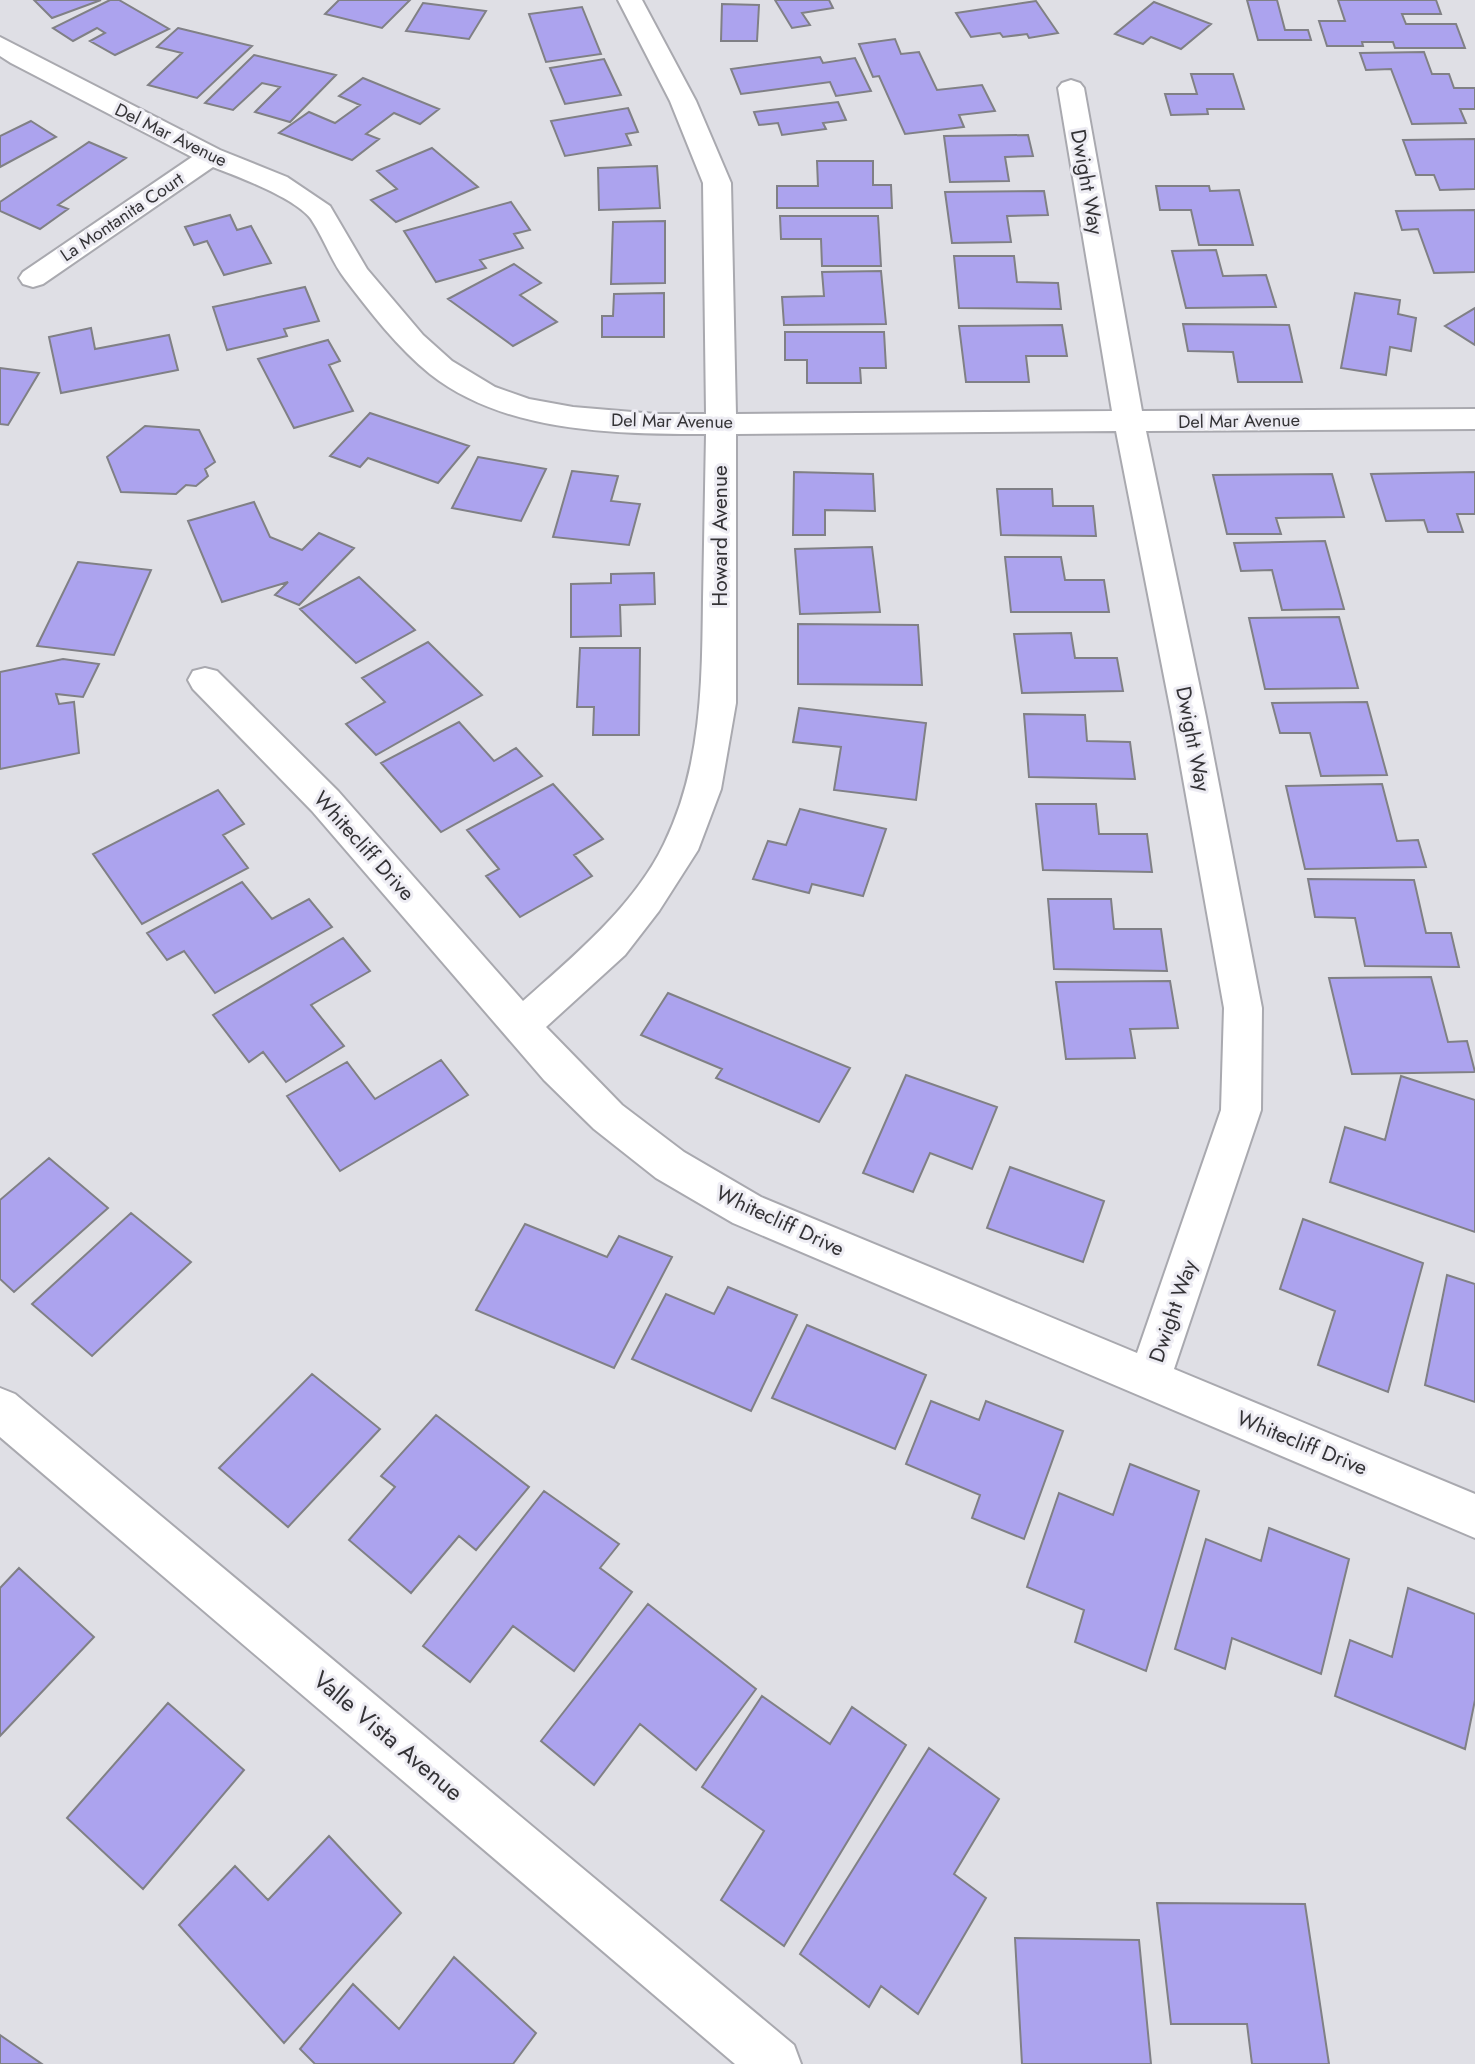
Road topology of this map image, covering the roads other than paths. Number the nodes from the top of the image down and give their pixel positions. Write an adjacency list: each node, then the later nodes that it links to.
1 (630, 0): 7 (street, Howard Avenue)
2 (0, 45): 4 (street, Del Mar Avenue)
3 (1070, 88): 8 (street, Dwight Way)
4 (211, 156): 5 (street, La Montanita Court); 7 (street, Del Mar Avenue)
5 (33, 278)
6 (1475, 419): 8 (street, Del Mar Avenue)
7 (720, 422): 8 (street, Del Mar Avenue); 10 (street, Howard Avenue)
8 (1129, 422): 11 (street, Dwight Way)
9 (205, 680): 10 (street, Whitecliff Drive)
10 (523, 1025): 11 (street, Whitecliff Drive)
11 (1149, 1380): 13 (street, Whitecliff Drive)
12 (0, 1409): 14 (street, Valle Vista Avenue)
13 (1475, 1516)
14 (775, 2064)

